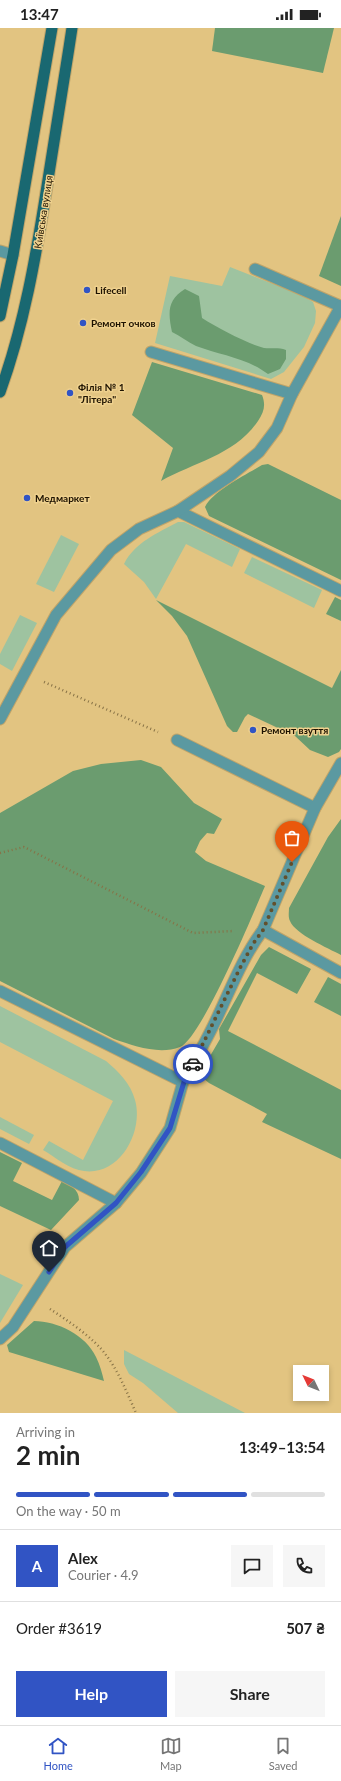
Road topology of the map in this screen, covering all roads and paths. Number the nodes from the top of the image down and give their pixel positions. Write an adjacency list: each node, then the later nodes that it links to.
1 (52, 28): 4 (main road)
2 (72, 28): 9 (main road, Київська вулиця)
3 (0, 252): 4 (lane)
4 (13, 255): 7 (main road)
5 (255, 270): 6 (lane)
6 (341, 306): 10 (lane)
7 (0, 316)
8 (152, 352): 10 (lane)
9 (0, 392)
10 (292, 394): 11 (lane)
11 (178, 511): 12 (lane); 13 (lane)
12 (341, 590)
13 (24, 674): 14 (lane); 15 (path)
14 (0, 719)
15 (177, 740): 17 (lane)
16 (341, 763): 17 (lane)
17 (315, 808): 19 (lane)
18 (0, 853): 19 (path)
19 (263, 930): 20 (lane); 22 (lane)
20 (341, 972)
21 (0, 991): 22 (lane)
22 (184, 1082): 24 (lane)
23 (0, 1143): 24 (lane)
24 (116, 1203): 25 (lane)
25 (33, 1298): 26 (lane); 27 (path)
26 (0, 1339)
27 (136, 1413)

